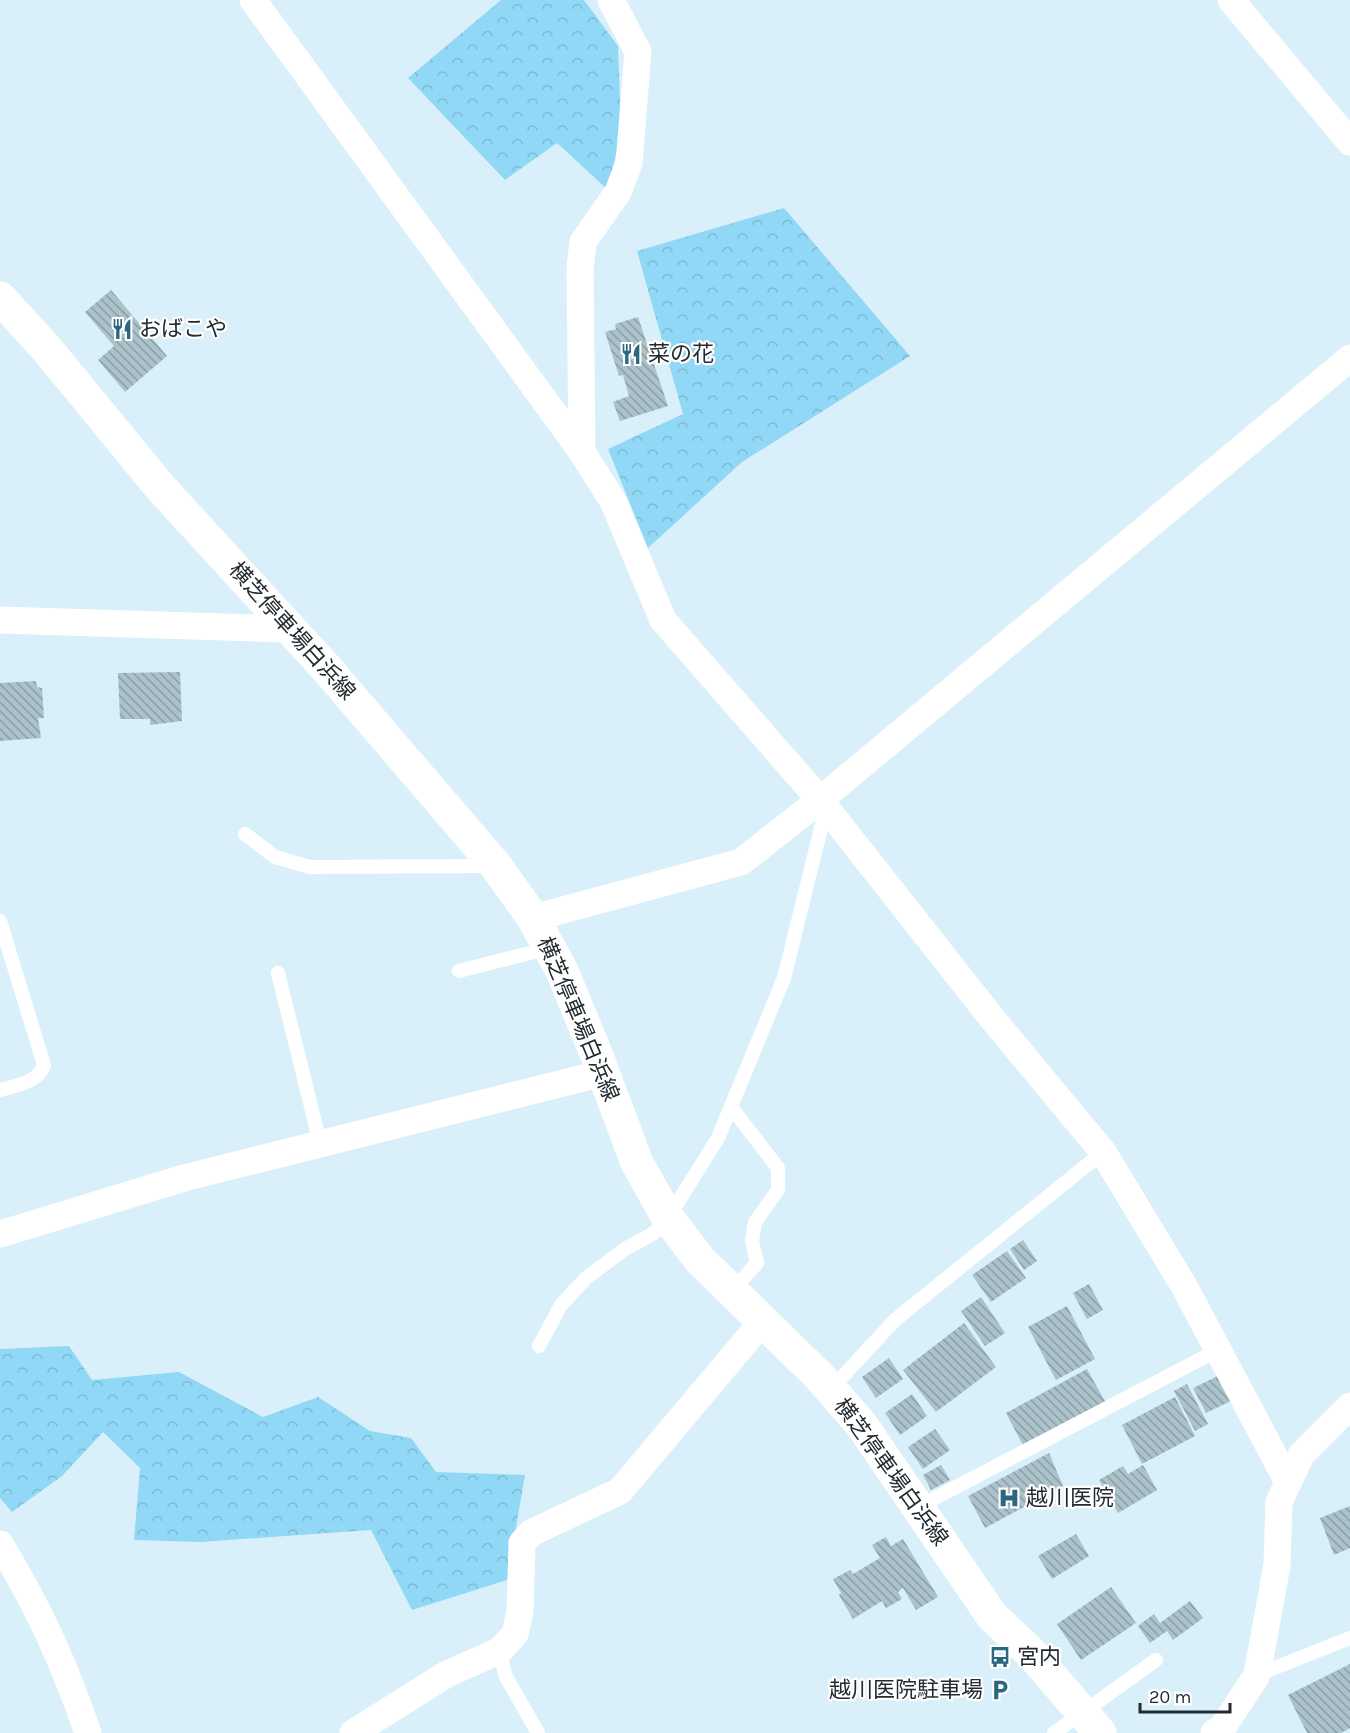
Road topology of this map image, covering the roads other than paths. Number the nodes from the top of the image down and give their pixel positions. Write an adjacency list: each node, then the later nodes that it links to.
1 (253, 0): 7 (street)
2 (611, 0): 7 (street)
3 (1237, 2): 4 (street)
4 (1350, 142)
5 (0, 298): 9 (main road, 横芝停車場白浜線)
6 (1350, 358): 10 (street)
7 (582, 452): 10 (street)
8 (0, 620): 9 (street)
9 (288, 629): 12 (main road, 横芝停車場白浜線)
10 (823, 805): 14 (street); 19 (lane); 21 (street)
11 (245, 834): 12 (lane)
12 (496, 866): 14 (main road, 横芝停車場白浜線)
13 (0, 921): 18 (lane)
14 (541, 931): 15 (lane); 17 (main road, 横芝停車場白浜線)
15 (459, 971)
16 (278, 973): 20 (lane)
17 (603, 1073): 20 (street); 22 (main road, 横芝停車場白浜線)
18 (0, 1090)
19 (730, 1107): 22 (lane); 24 (lane)
20 (320, 1143): 23 (street)
21 (1103, 1152): 27 (street); 28 (lane)
22 (668, 1218): 24 (main road, 横芝停車場白浜線); 26 (lane)
23 (0, 1234)
24 (732, 1291): 25 (main road, 横芝停車場白浜線)
25 (763, 1321): 28 (main road, 横芝停車場白浜線); 34 (street)
26 (539, 1346)
27 (1218, 1350): 30 (street); 31 (lane)
28 (831, 1389): 31 (main road, 横芝停車場白浜線)
29 (1350, 1406): 30 (street)
30 (1287, 1482): 36 (street)
31 (918, 1507): 37 (main road, 横芝停車場白浜線)
32 (0, 1544): 38 (street)
33 (1350, 1638): 36 (lane)
34 (499, 1651): 39 (street); 40 (lane)
35 (1156, 1660): 37 (lane)
36 (1257, 1675): 42 (street)
37 (1091, 1723): 41 (lane)
38 (88, 1733)
39 (353, 1733)
40 (538, 1733)
41 (1054, 1733)
42 (1214, 1733)

